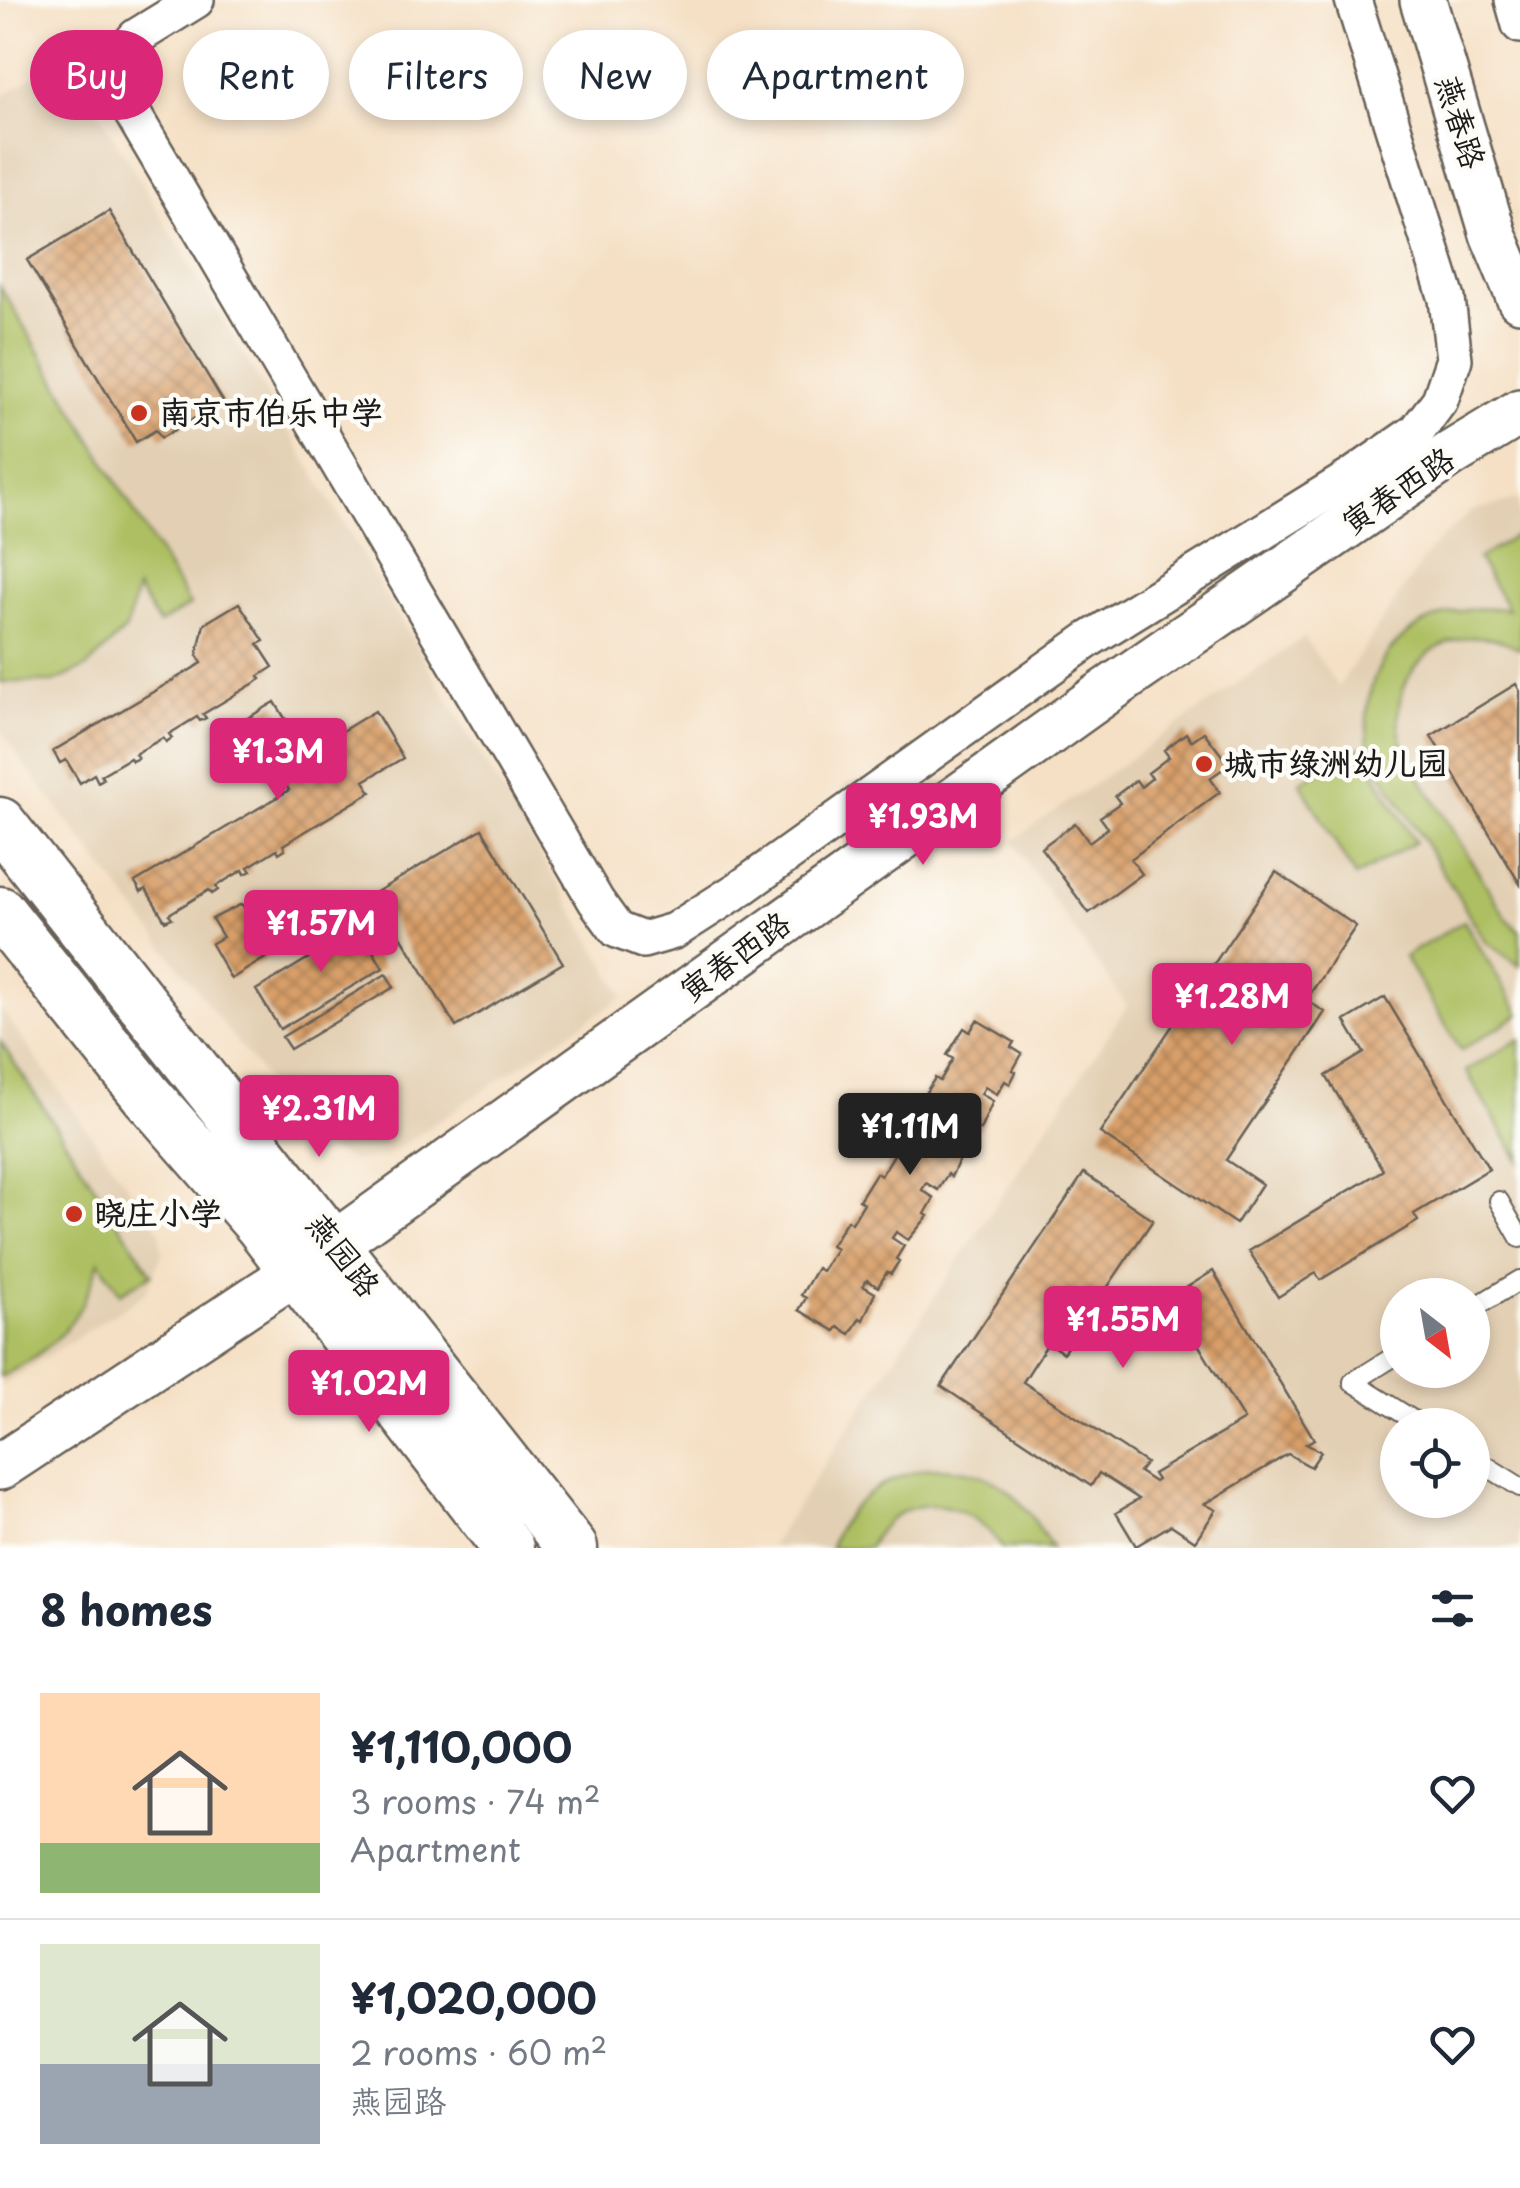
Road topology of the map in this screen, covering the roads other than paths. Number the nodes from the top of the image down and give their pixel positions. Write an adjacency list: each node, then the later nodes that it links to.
1 (196, 0): 2 (street)
2 (1353, 0)
3 (1424, 0): 6 (street, 燕春路)
4 (1512, 0): 5 (street)
5 (1520, 25)
6 (1520, 300)
7 (1520, 412): 12 (street, 寅春西路)
8 (0, 823): 12 (main road, 燕园路)
9 (0, 912): 13 (main road, 燕园路)
10 (1499, 1201): 11 (lane)
11 (1520, 1238)
12 (335, 1244): 13 (street, 寅春西路); 22 (main road, 燕园路)
13 (294, 1273): 18 (street, 寅春西路); 21 (main road, 燕园路)
14 (1520, 1280): 15 (lane)
15 (1490, 1298)
16 (1380, 1365): 17 (lane)
17 (1394, 1408)
18 (0, 1467)
19 (1490, 1468): 20 (lane)
20 (1520, 1487)
21 (508, 1548)
22 (572, 1548)

